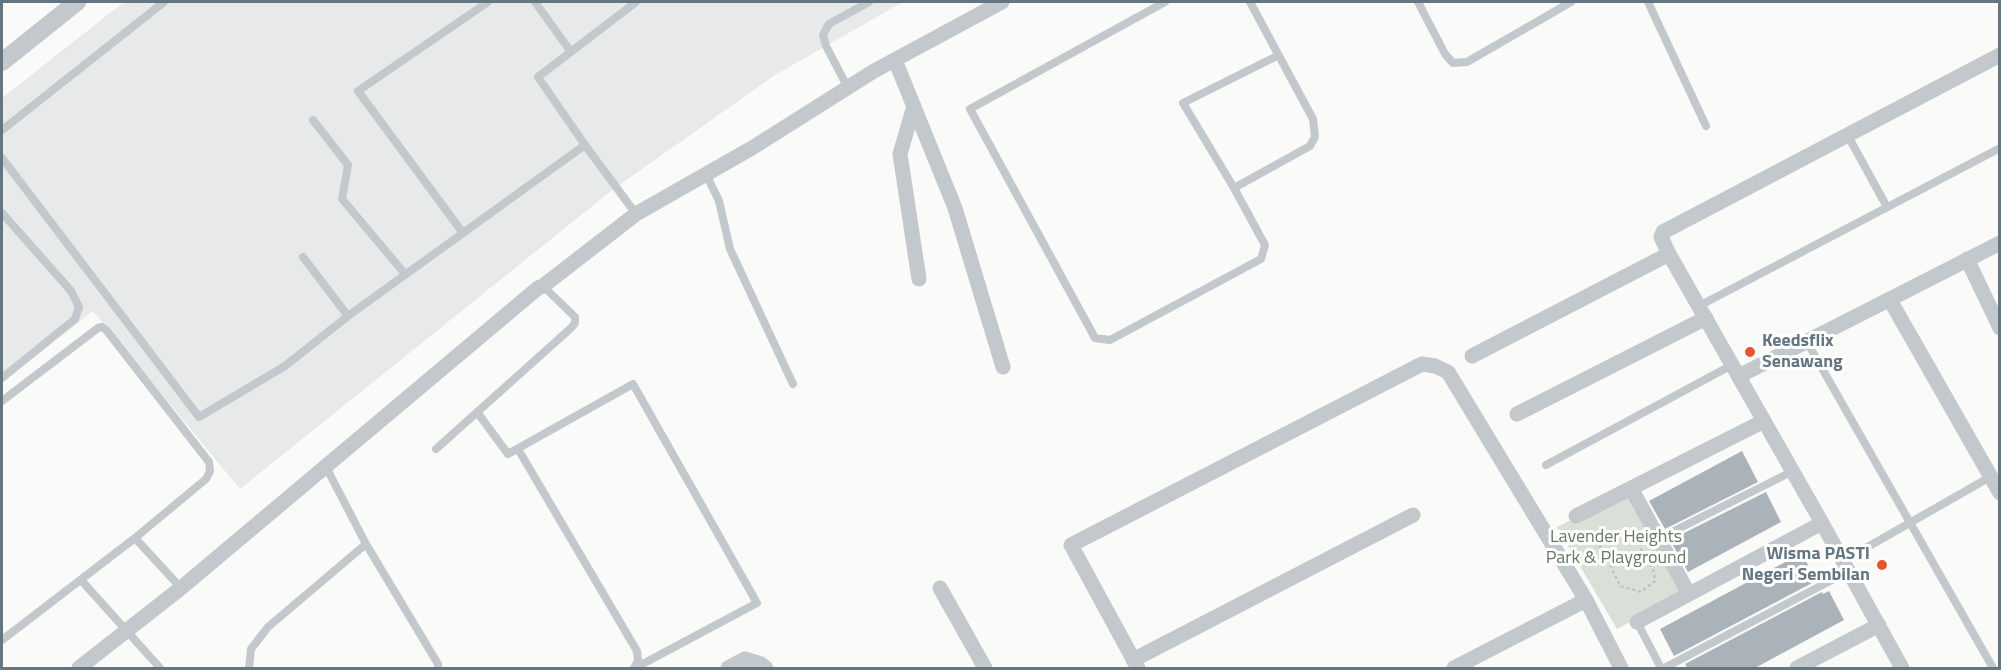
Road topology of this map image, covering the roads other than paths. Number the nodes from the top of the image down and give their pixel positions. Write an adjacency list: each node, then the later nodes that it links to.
1 (77, 2): 17 (street)
2 (164, 2): 22 (lane)
3 (488, 2): 32 (lane)
4 (535, 2): 13 (lane)
5 (636, 2): 13 (lane)
6 (869, 2): 18 (lane)
7 (1002, 2): 16 (street)
8 (1165, 2): 28 (lane)
9 (1250, 2): 15 (lane)
10 (1418, 2): 11 (lane)
11 (1571, 2)
12 (1648, 2): 21 (lane)
13 (571, 51): 24 (lane)
14 (2000, 55): 23 (street)
15 (1277, 56): 28 (lane); 28 (lane)
16 (895, 60): 18 (street); 19 (street)
17 (2, 62)
18 (848, 88): 27 (street)
19 (914, 105): 38 (street); 46 (street)
20 (313, 120): 37 (lane)
21 (1706, 126)
22 (2, 130)
23 (1848, 136): 29 (lane); 34 (street)
24 (585, 145): 31 (lane); 32 (lane)
25 (2000, 148): 29 (lane)
26 (2, 158): 42 (lane)
27 (706, 174): 31 (street); 49 (lane)
28 (1234, 188)
29 (1887, 207): 41 (lane)
30 (2, 213): 48 (lane)
31 (636, 214): 39 (street)
32 (463, 232): 37 (lane)
33 (2000, 243): 36 (street)
34 (1669, 254): 41 (street); 45 (street)
35 (303, 257): 42 (lane)
36 (1967, 259): 40 (street); 43 (street)
37 (405, 274): 42 (lane)
38 (919, 279)
39 (543, 286): 51 (lane); 57 (street)
40 (1890, 300): 44 (street); 59 (street)
41 (1702, 312): 47 (street); 52 (street)
42 (348, 316)
43 (2000, 328)
44 (1807, 342): 47 (street); 65 (lane)
45 (1472, 356)
46 (1003, 367)
47 (1736, 371): 53 (street); 56 (lane)
48 (2, 378)
49 (793, 384)
50 (2, 401): 66 (lane)
51 (477, 412): 54 (lane); 55 (lane)
52 (1517, 414)
53 (1764, 421): 58 (street); 60 (street)
54 (436, 449)
55 (518, 449): 80 (lane); 80 (lane)
56 (1546, 465)
57 (326, 467): 68 (lane); 71 (street)
58 (1793, 471): 64 (street); 67 (lane)
59 (1990, 477): 61 (street); 65 (lane)
60 (1630, 488): 63 (street); 67 (street)
61 (2000, 493)
62 (1413, 515): 79 (street)
63 (1576, 516)
64 (1822, 523): 69 (street); 73 (street)
65 (1910, 523): 69 (lane); 93 (lane)
66 (135, 538): 70 (lane); 71 (lane)
67 (1658, 539): 73 (street)
68 (366, 544): 83 (lane); 84 (lane)
69 (1846, 566): 76 (street); 90 (lane)
70 (81, 580): 77 (lane); 78 (lane)
71 (181, 588): 77 (street)
72 (940, 588): 87 (street)
73 (1689, 594): 75 (street)
74 (1586, 600): 79 (street); 88 (street); 89 (street)
75 (1636, 622): 90 (lane)
76 (1879, 625): 91 (street); 92 (street)
77 (128, 631): 81 (street); 82 (lane)
78 (2, 640)
79 (1135, 664)
80 (634, 668)
81 (79, 669)
82 (159, 669)
83 (249, 669)
84 (438, 669)
85 (728, 669): 86 (street)
86 (766, 669)
87 (985, 669)
88 (1454, 669)
89 (1621, 669)
90 (1663, 669)
91 (1797, 669)
92 (1902, 669)
93 (1993, 669)

